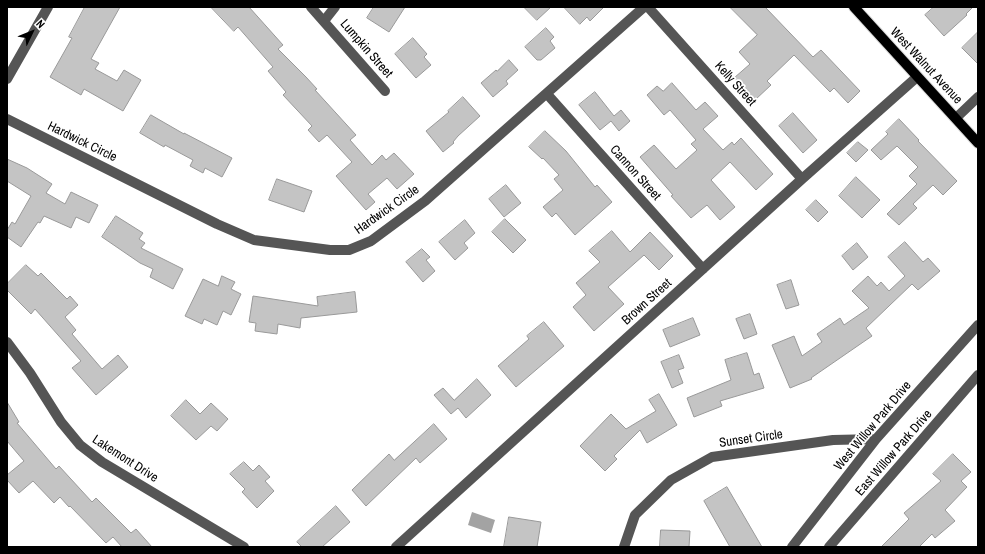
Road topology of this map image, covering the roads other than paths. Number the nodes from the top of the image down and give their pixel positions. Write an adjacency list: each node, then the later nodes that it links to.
1 (48, 7): 9 (street)
2 (311, 7): 7 (street, Lumpkin Street)
3 (335, 7): 7 (street)
4 (644, 7): 11 (street, Hardwick Circle)
5 (648, 7): 16 (street, Kelly Street)
6 (854, 7): 8 (main road, West Walnut Avenue)
7 (324, 21): 10 (street, Lumpkin Street)
8 (917, 77): 13 (main road, West Walnut Avenue); 16 (street, Brown Street)
9 (7, 79)
10 (385, 91)
11 (547, 94): 14 (street, Hardwick Circle); 17 (street, Cannon Street)
12 (978, 97): 13 (street)
13 (956, 118): 15 (main road, West Walnut Avenue)
14 (7, 119)
15 (978, 143)
16 (802, 179): 17 (street, Brown Street)
17 (703, 269): 23 (street, Brown Street)
18 (978, 325): 21 (street, West Willow Park Drive)
19 (7, 342): 22 (street, Lakemont Drive)
20 (978, 375): 26 (street, East Willow Park Drive)
21 (876, 439): 24 (street, Sunset Circle); 25 (street, West Willow Park Drive)
22 (244, 547)
23 (396, 547)
24 (624, 547)
25 (792, 547)
26 (829, 547)

